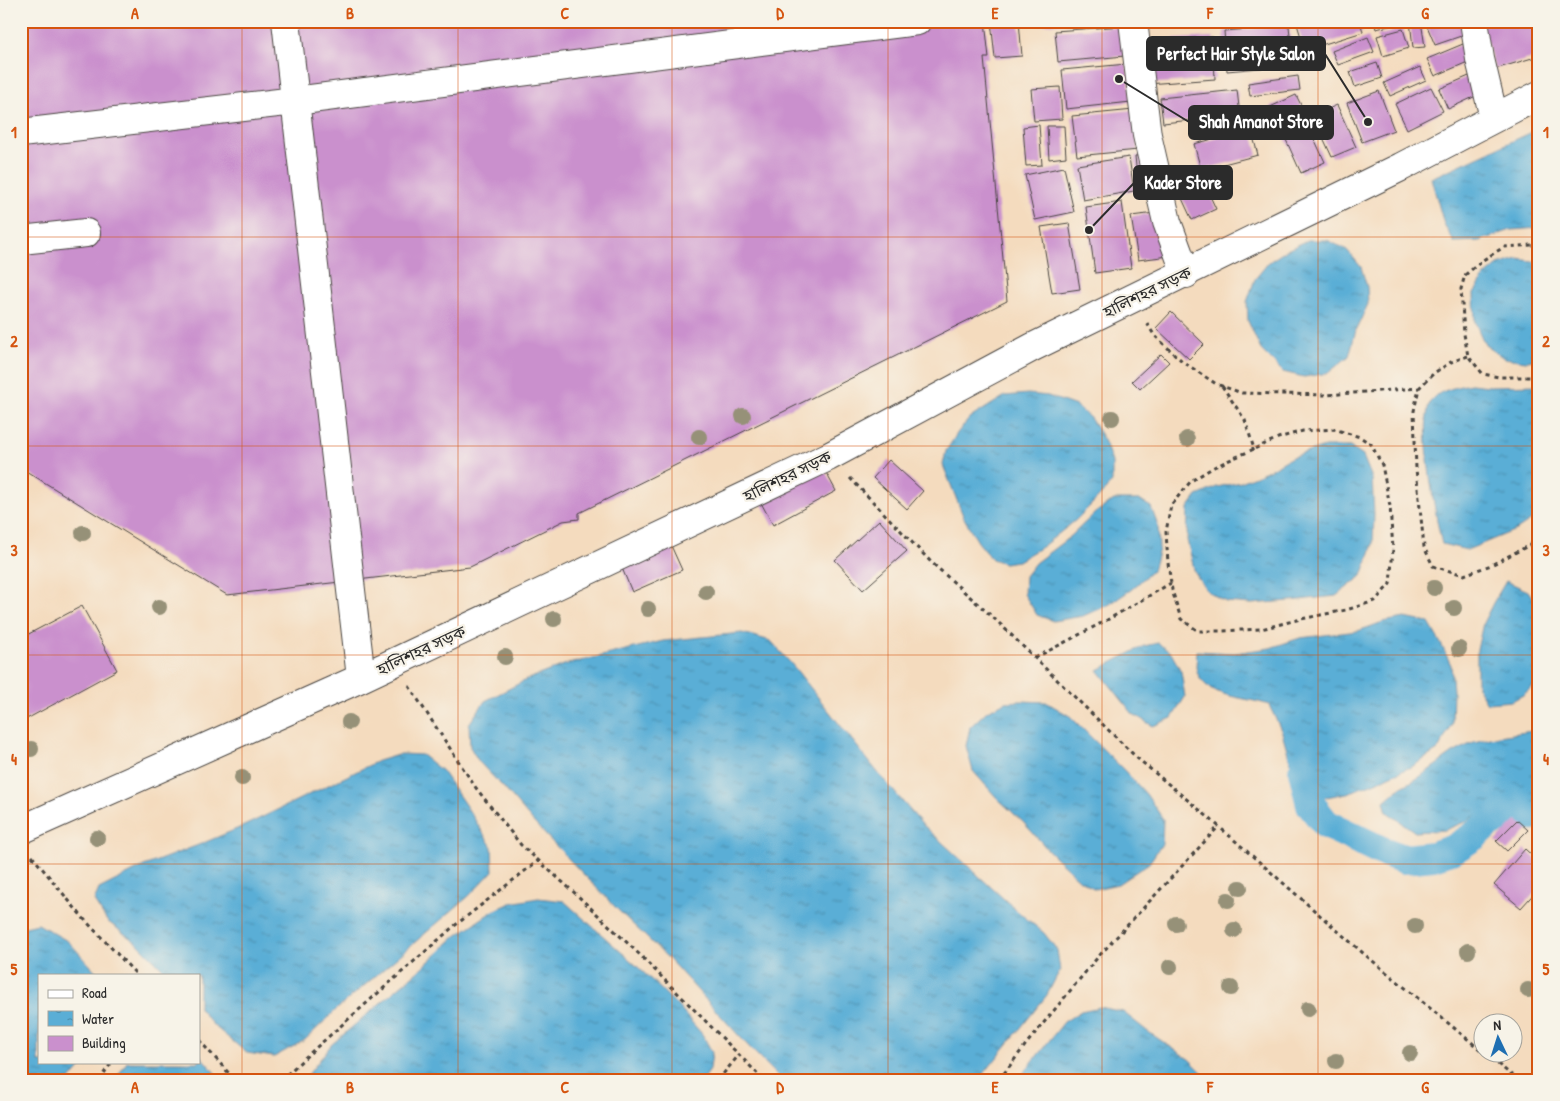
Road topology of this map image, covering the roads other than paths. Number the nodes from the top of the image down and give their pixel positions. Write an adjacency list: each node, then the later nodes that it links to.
1 (286, 21): 6 (street)
2 (917, 21): 6 (street)
3 (1133, 21): 11 (street)
4 (1474, 21): 7 (street)
5 (1539, 95): 7 (street, হালিশহর সড়ক)
6 (295, 101): 8 (street); 12 (street)
7 (1494, 118): 11 (street, হালিশহর সড়ক)
8 (21, 133)
9 (86, 233): 10 (street)
10 (21, 240)
11 (1186, 274): 12 (street, হালিশহর সড়ক)
12 (361, 678): 13 (street, হালিশহর সড়ক)
13 (21, 830)

